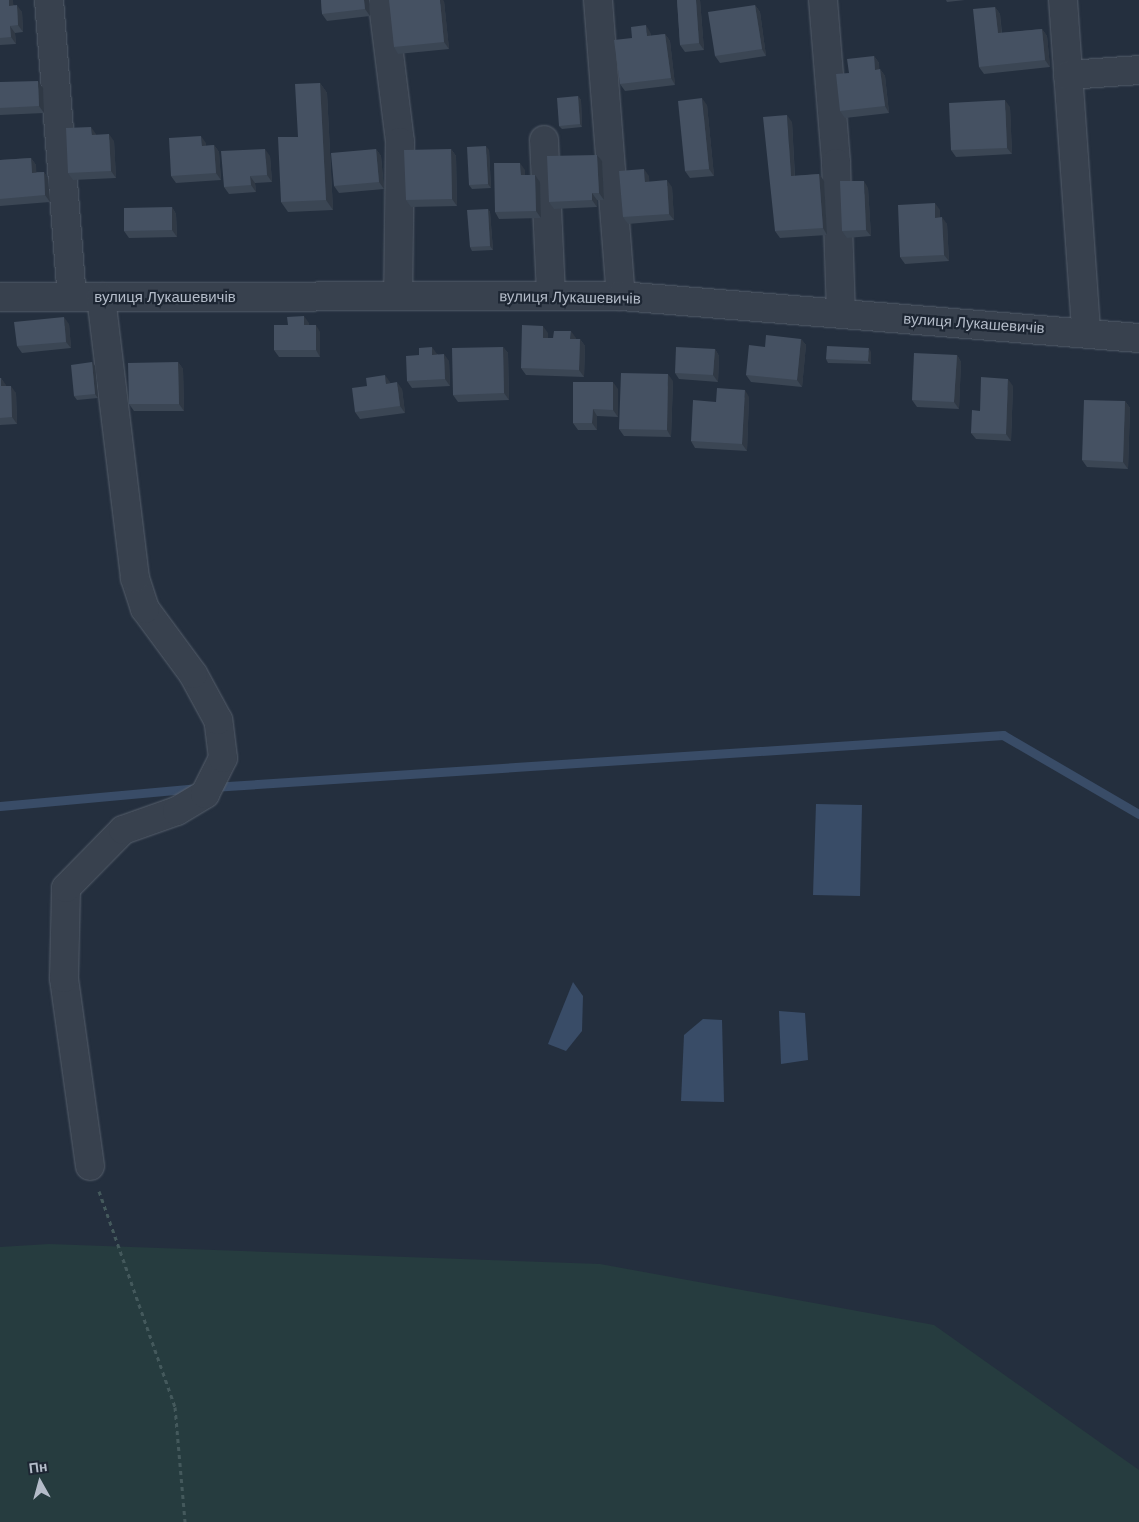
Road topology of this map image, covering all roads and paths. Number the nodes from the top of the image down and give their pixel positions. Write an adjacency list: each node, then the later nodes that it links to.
1 (49, 0): 13 (street)
2 (598, 0): 11 (street)
3 (824, 0): 15 (street)
4 (1063, 0): 7 (street)
5 (382, 5): 9 (street)
6 (1139, 70): 7 (street)
7 (1068, 75): 16 (street)
8 (544, 140): 10 (street)
9 (398, 296): 10 (street, вулиця Лукашевичів); 14 (street, вулиця Лукашевичів)
10 (551, 296): 11 (street, вулиця Лукашевичів)
11 (621, 296): 15 (street, вулиця Лукашевичів)
12 (0, 297): 13 (street, вулиця Лукашевичів)
13 (72, 297): 14 (street, вулиця Лукашевичів)
14 (101, 297): 18 (street)
15 (841, 313): 16 (street, вулиця Лукашевичів)
16 (1086, 332): 17 (street, вулиця Лукашевичів)
17 (1139, 338)
18 (90, 1166): 19 (path)
19 (185, 1522)

